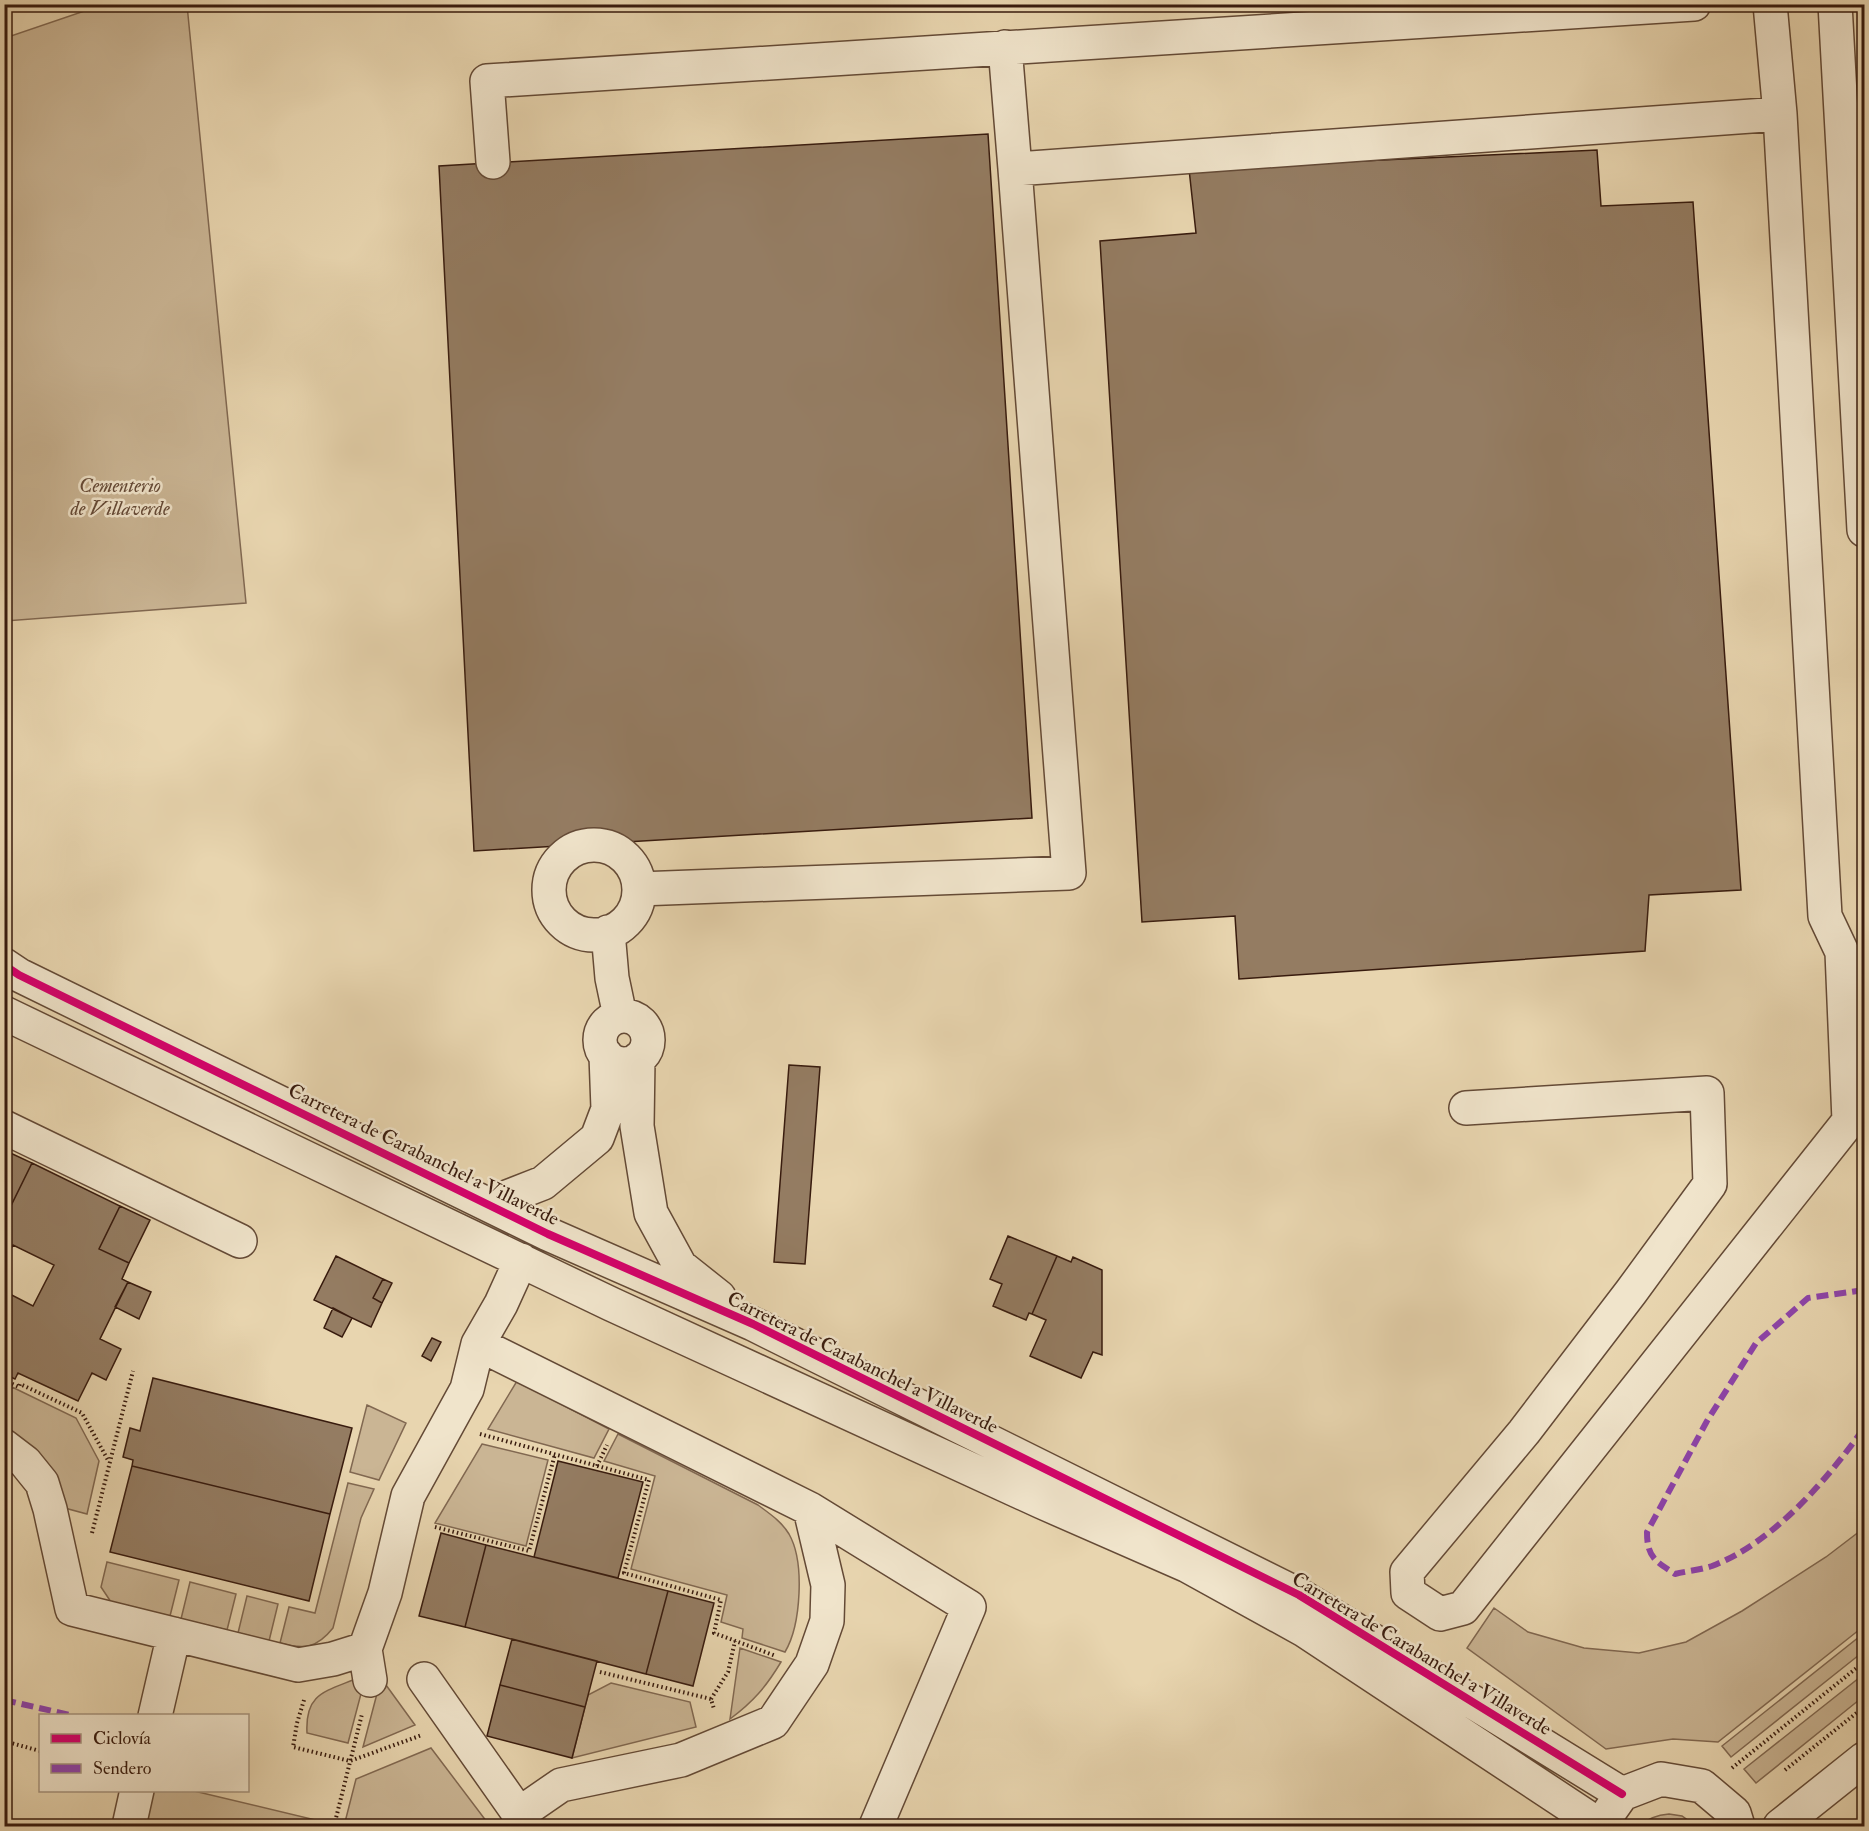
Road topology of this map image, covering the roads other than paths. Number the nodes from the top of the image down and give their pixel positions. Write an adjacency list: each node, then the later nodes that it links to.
1 (1694, 4): 4 (street)
2 (1770, 4): 5 (street)
3 (1835, 4): 8 (street)
4 (1005, 47): 6 (street); 7 (street)
5 (1780, 114): 7 (street); 16 (street)
6 (493, 162)
7 (1015, 169): 9 (street)
8 (1864, 530)
9 (639, 889): 10 (street); 10 (street)
10 (608, 932): 13 (street)
11 (4, 964): 18 (street, Carretera de Carabanchel a Villaverde)
12 (4, 1013): 20 (street, Carretera de Carabanchel a Villaverde)
13 (620, 1016): 14 (street); 15 (street)
14 (606, 1055): 15 (street); 18 (street)
15 (638, 1059): 21 (street)
16 (1466, 1108)
17 (4, 1127): 19 (street)
18 (489, 1203): 21 (street, Carretera de Carabanchel a Villaverde)
19 (240, 1241)
20 (521, 1260): 22 (street); 32 (street, Carretera de Carabanchel a Villaverde)
21 (753, 1324): 30 (street, Carretera de Carabanchel a Villaverde)
22 (478, 1344): 24 (street); 25 (street)
23 (4, 1446): 25 (street)
24 (810, 1509): 31 (street); 34 (street)
25 (174, 1634): 27 (street)
26 (424, 1679): 31 (street)
27 (155, 1714)
28 (1864, 1759): 36 (street)
29 (137, 1792): 33 (street)
30 (1622, 1794): 32 (street); 35 (street)
31 (522, 1820)
32 (1598, 1826)
33 (129, 1827)
34 (876, 1827)
35 (1738, 1827)
36 (1780, 1827)

